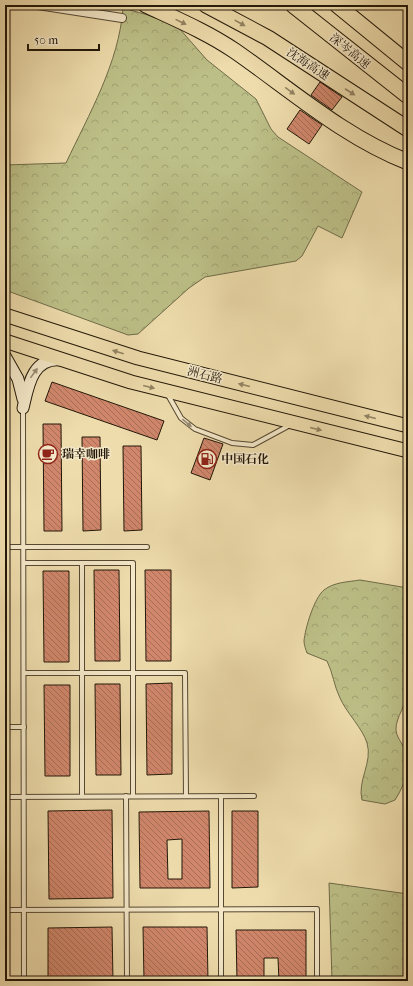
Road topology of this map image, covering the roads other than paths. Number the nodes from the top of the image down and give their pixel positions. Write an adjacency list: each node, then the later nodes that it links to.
1 (38, 5): 7 (street)
2 (146, 5): 12 (highway, one-way to 12)
3 (206, 5): 11 (highway, 沈海高速, one-way to 11)
4 (293, 5): 10 (highway, 深岑高速)
5 (337, 5): 9 (highway)
6 (344, 5): 8 (highway)
7 (122, 18)
8 (408, 57)
9 (408, 63)
10 (408, 96)
11 (408, 129)
12 (408, 162)
13 (5, 315): 20 (main road, 洲石路, one-way to 13)
14 (5, 341): 16 (main road, 洲石路)
15 (5, 356): 18 (street)
16 (67, 360): 17 (main road, 洲石路, one-way to 17); 18 (street, one-way to 16)
17 (166, 391): 19 (main road, 洲石路); 19 (lane, one-way to 19)
18 (23, 408): 23 (lane)
19 (295, 424): 21 (main road, 洲石路, one-way to 21)
20 (408, 426)
21 (408, 450)
22 (5, 547): 23 (lane)
23 (24, 547): 24 (lane); 25 (lane)
24 (147, 547)
25 (24, 563): 26 (lane); 27 (lane)
26 (82, 563): 28 (lane); 29 (lane)
27 (24, 673): 28 (lane); 31 (lane)
28 (82, 673): 29 (lane); 32 (lane)
29 (133, 673): 34 (lane); 35 (lane)
30 (5, 727): 31 (lane)
31 (24, 727): 39 (lane)
32 (82, 796): 33 (lane); 39 (lane)
33 (126, 796): 34 (lane); 42 (lane)
34 (133, 796): 35 (lane)
35 (186, 796): 36 (lane)
36 (221, 796): 37 (lane); 43 (lane)
37 (254, 796)
38 (5, 797): 39 (lane)
39 (24, 797): 41 (lane)
40 (5, 910): 41 (lane)
41 (24, 910): 42 (lane); 44 (lane)
42 (126, 910): 43 (lane); 45 (lane)
43 (221, 910): 46 (lane); 47 (lane)
44 (24, 981)
45 (127, 981)
46 (221, 981)
47 (317, 981)

